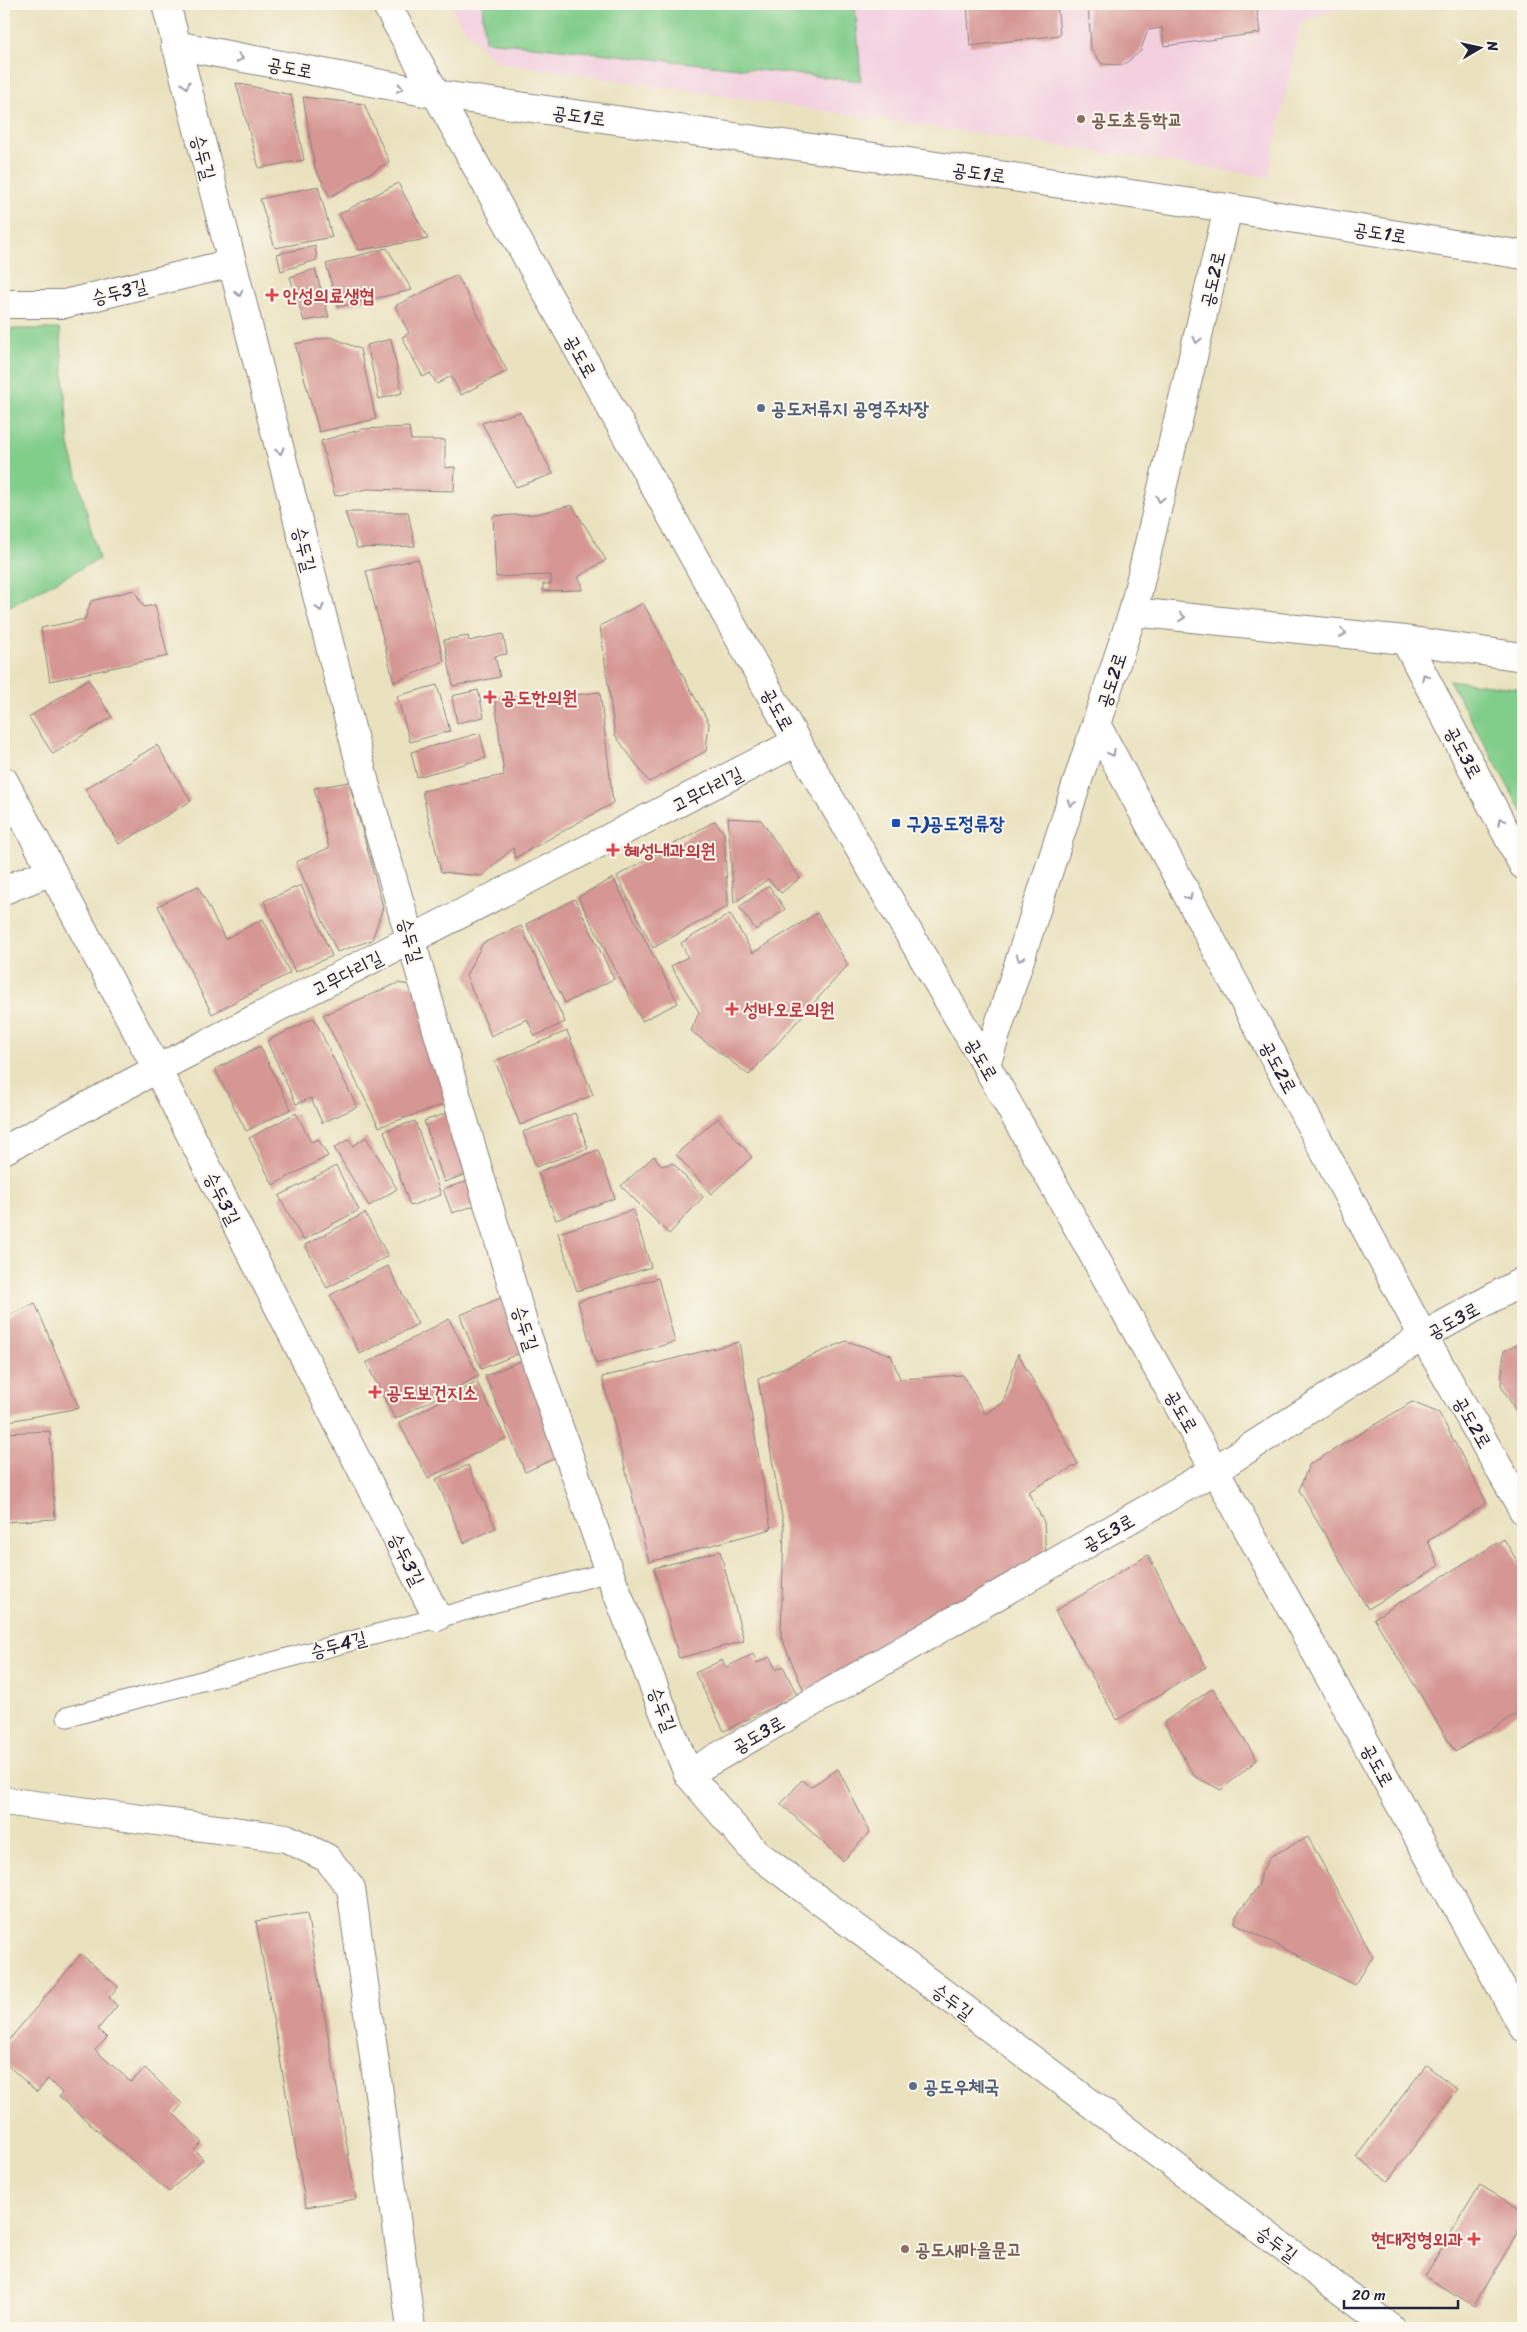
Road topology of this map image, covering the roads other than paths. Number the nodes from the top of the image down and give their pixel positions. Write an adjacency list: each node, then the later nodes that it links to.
1 (166, 4): 3 (street, 승두길)
2 (386, 4): 4 (street, 공도로)
3 (175, 45): 4 (street, 공도로, one-way to 4); 7 (street, 승두길, one-way to 7)
4 (435, 94): 5 (street, 공도1로); 13 (street, 공도로)
5 (1228, 208): 6 (street, 공도1로); 9 (street, 공도2로, one-way to 9)
6 (1523, 255)
7 (232, 263): 8 (street, 승두3길); 18 (street, 승두길, one-way to 18)
8 (4, 304)
9 (1133, 612): 10 (street, one-way to 10); 12 (street, 공도2로)
10 (1405, 640): 11 (street); 15 (street, 공도3로, one-way to 10)
11 (1523, 657)
12 (1096, 724): 19 (street, one-way to 19); 23 (street, 공도2로, one-way to 23)
13 (797, 742): 18 (street, 고무다리길); 19 (street, 공도로)
14 (4, 781): 16 (street, 승두3길)
15 (1523, 865)
16 (52, 871): 17 (street); 20 (street, 승두3길)
17 (4, 890)
18 (411, 941): 20 (street, 고무다리길); 26 (street, 승두길)
19 (986, 1065): 24 (street, 공도로)
20 (157, 1069): 21 (street, 고무다리길); 27 (street, 승두3길)
21 (4, 1150)
22 (1523, 1281): 23 (street, 공도3로)
23 (1423, 1336): 24 (street, 공도3로); 25 (street, 공도2로)
24 (1215, 1470): 29 (street, 공도3로); 31 (street, 공도로)
25 (1523, 1510)
26 (609, 1572): 27 (lane, 승두4길); 29 (street, 승두길)
27 (437, 1617): 28 (lane, 승두4길)
28 (67, 1717)
29 (688, 1774): 33 (street, 승두길)
30 (4, 1801): 32 (street)
31 (1523, 2027)
32 (411, 2328)
33 (1391, 2328)

